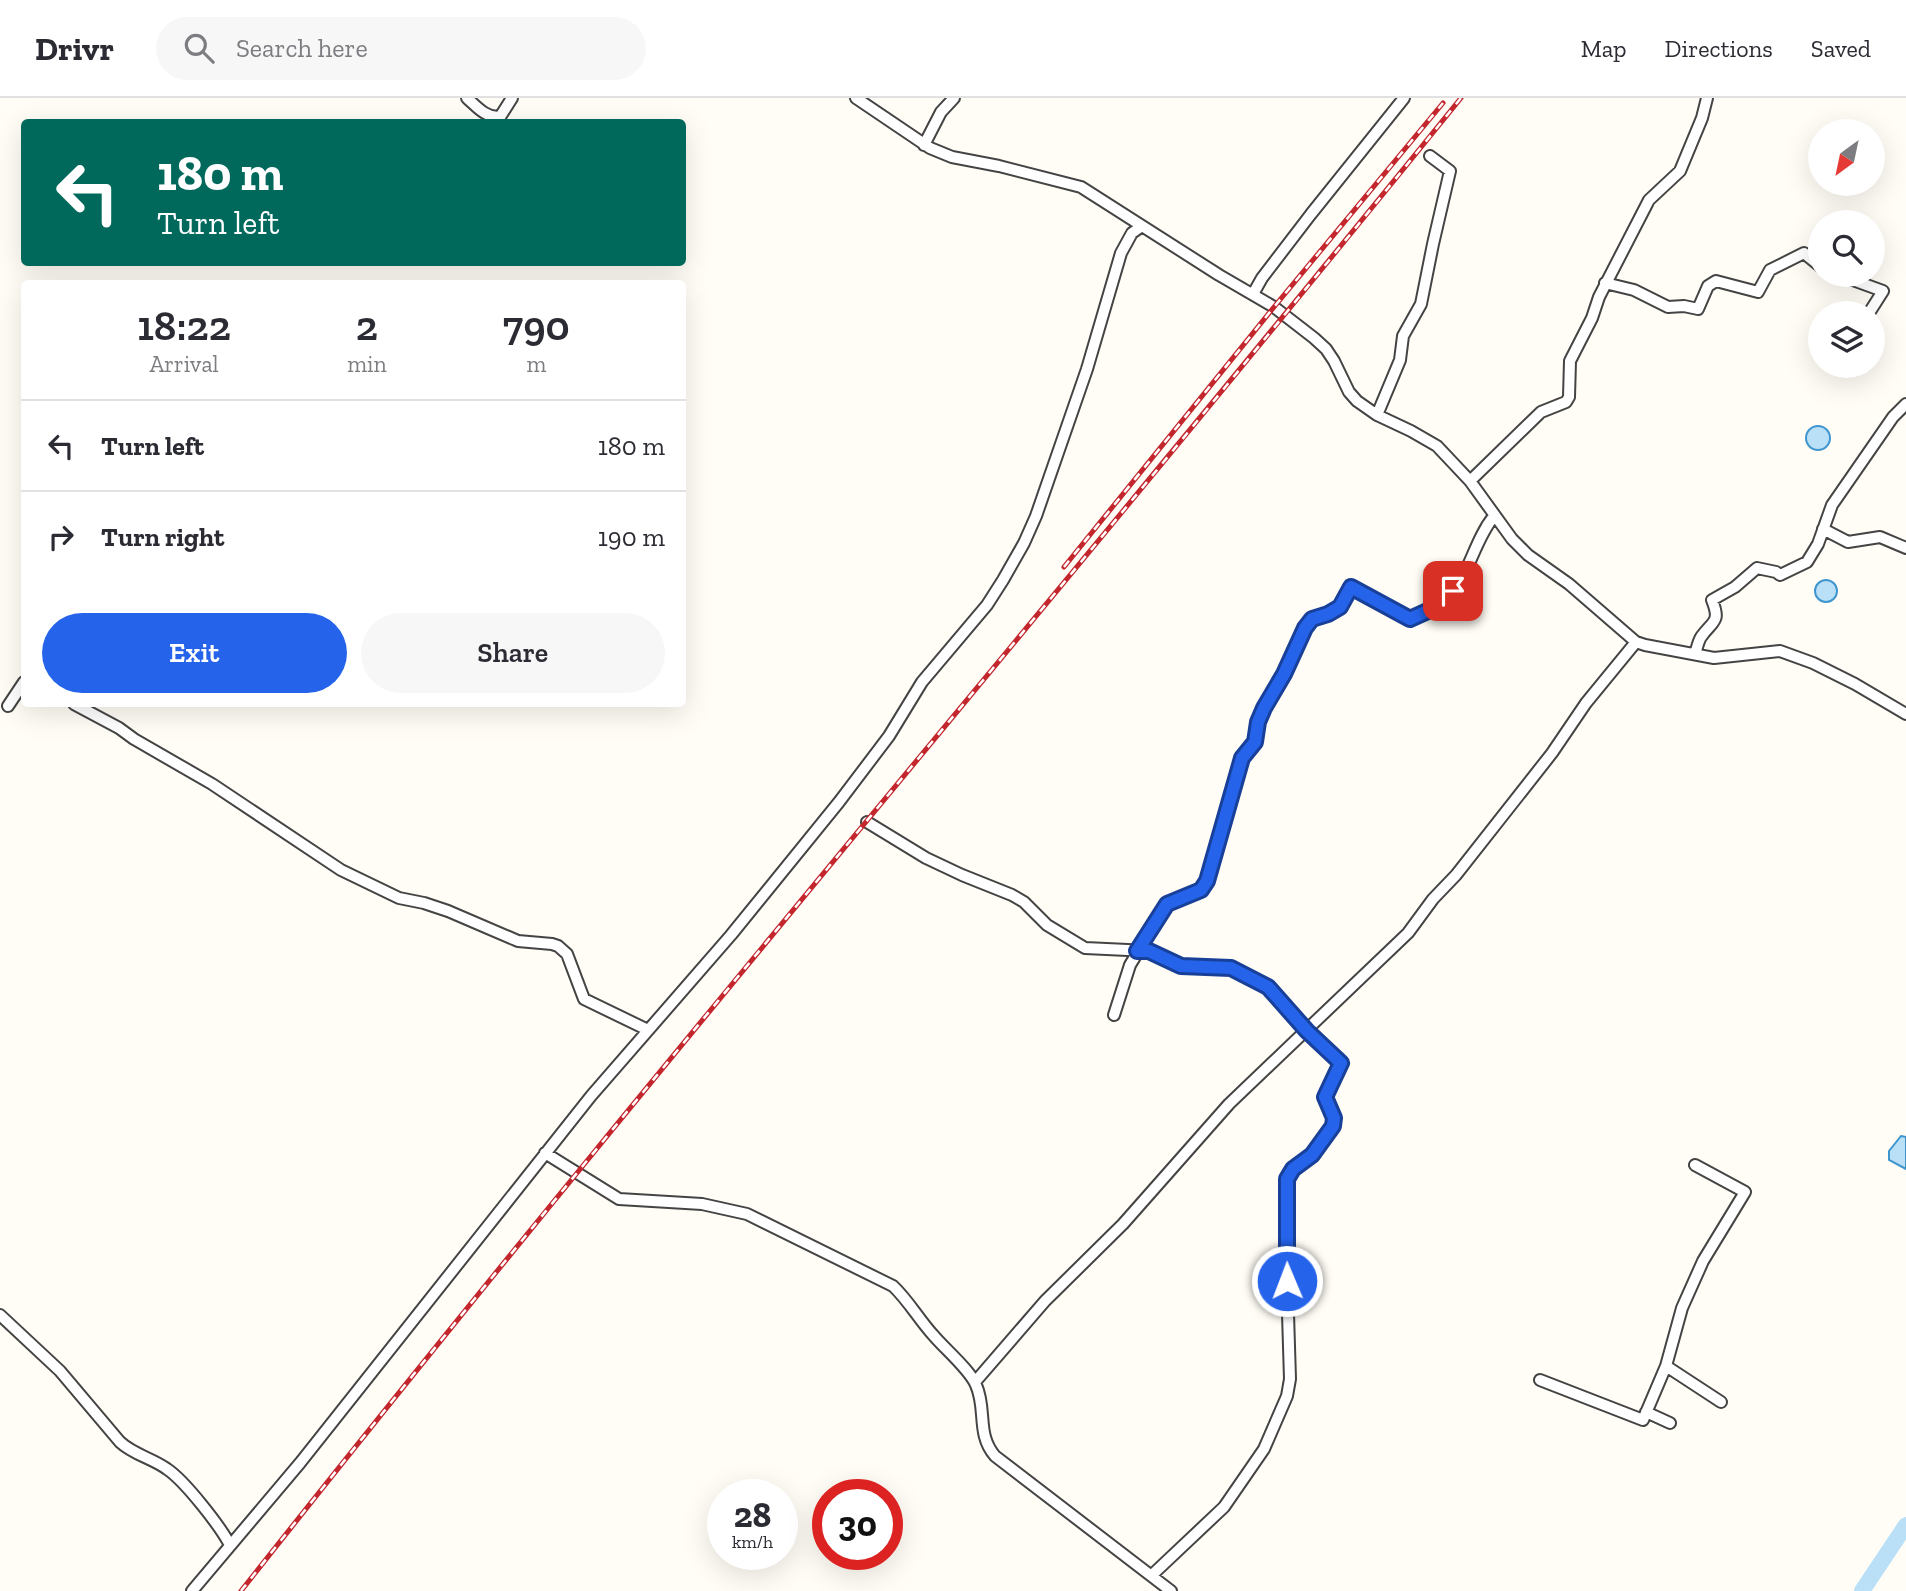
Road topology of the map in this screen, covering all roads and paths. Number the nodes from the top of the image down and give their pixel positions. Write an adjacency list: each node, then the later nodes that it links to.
1 (467, 98): 2 (street)
2 (512, 98)
3 (856, 98): 7 (street)
4 (954, 98): 7 (street)
5 (1404, 98): 13 (street)
6 (1707, 98): 11 (street)
7 (924, 145): 9 (street)
8 (1430, 156): 16 (street)
9 (1142, 226): 13 (street); 30 (street)
10 (1808, 256): 11 (street)
11 (1605, 283): 17 (street)
12 (1870, 287): 14 (street)
13 (1253, 294): 16 (street)
14 (1877, 301)
15 (1906, 404): 19 (street)
16 (1377, 415): 17 (street)
17 (1471, 481): 18 (street)
18 (1494, 516): 21 (street); 28 (street)
19 (1824, 529): 20 (street); 22 (street)
20 (1906, 548)
21 (1636, 642): 22 (street); 31 (street)
22 (1695, 654): 26 (street)
23 (21, 686): 24 (street)
24 (8, 706)
25 (80, 707): 30 (street)
26 (1906, 714)
27 (867, 822): 28 (street)
28 (1137, 951): 29 (street); 31 (street)
29 (1114, 1015)
30 (648, 1030): 32 (street)
31 (1307, 1031): 37 (street); 42 (street)
32 (545, 1153): 37 (street); 41 (street)
33 (1695, 1165): 35 (street)
34 (0, 1315): 41 (street)
35 (1666, 1366): 38 (street); 39 (street)
36 (1540, 1380): 39 (street)
37 (975, 1381): 42 (street)
38 (1721, 1402)
39 (1646, 1412): 40 (street)
40 (1670, 1423)
41 (230, 1545): 43 (street)
42 (1153, 1575): 44 (street)
43 (192, 1591)
44 (1171, 1591)

